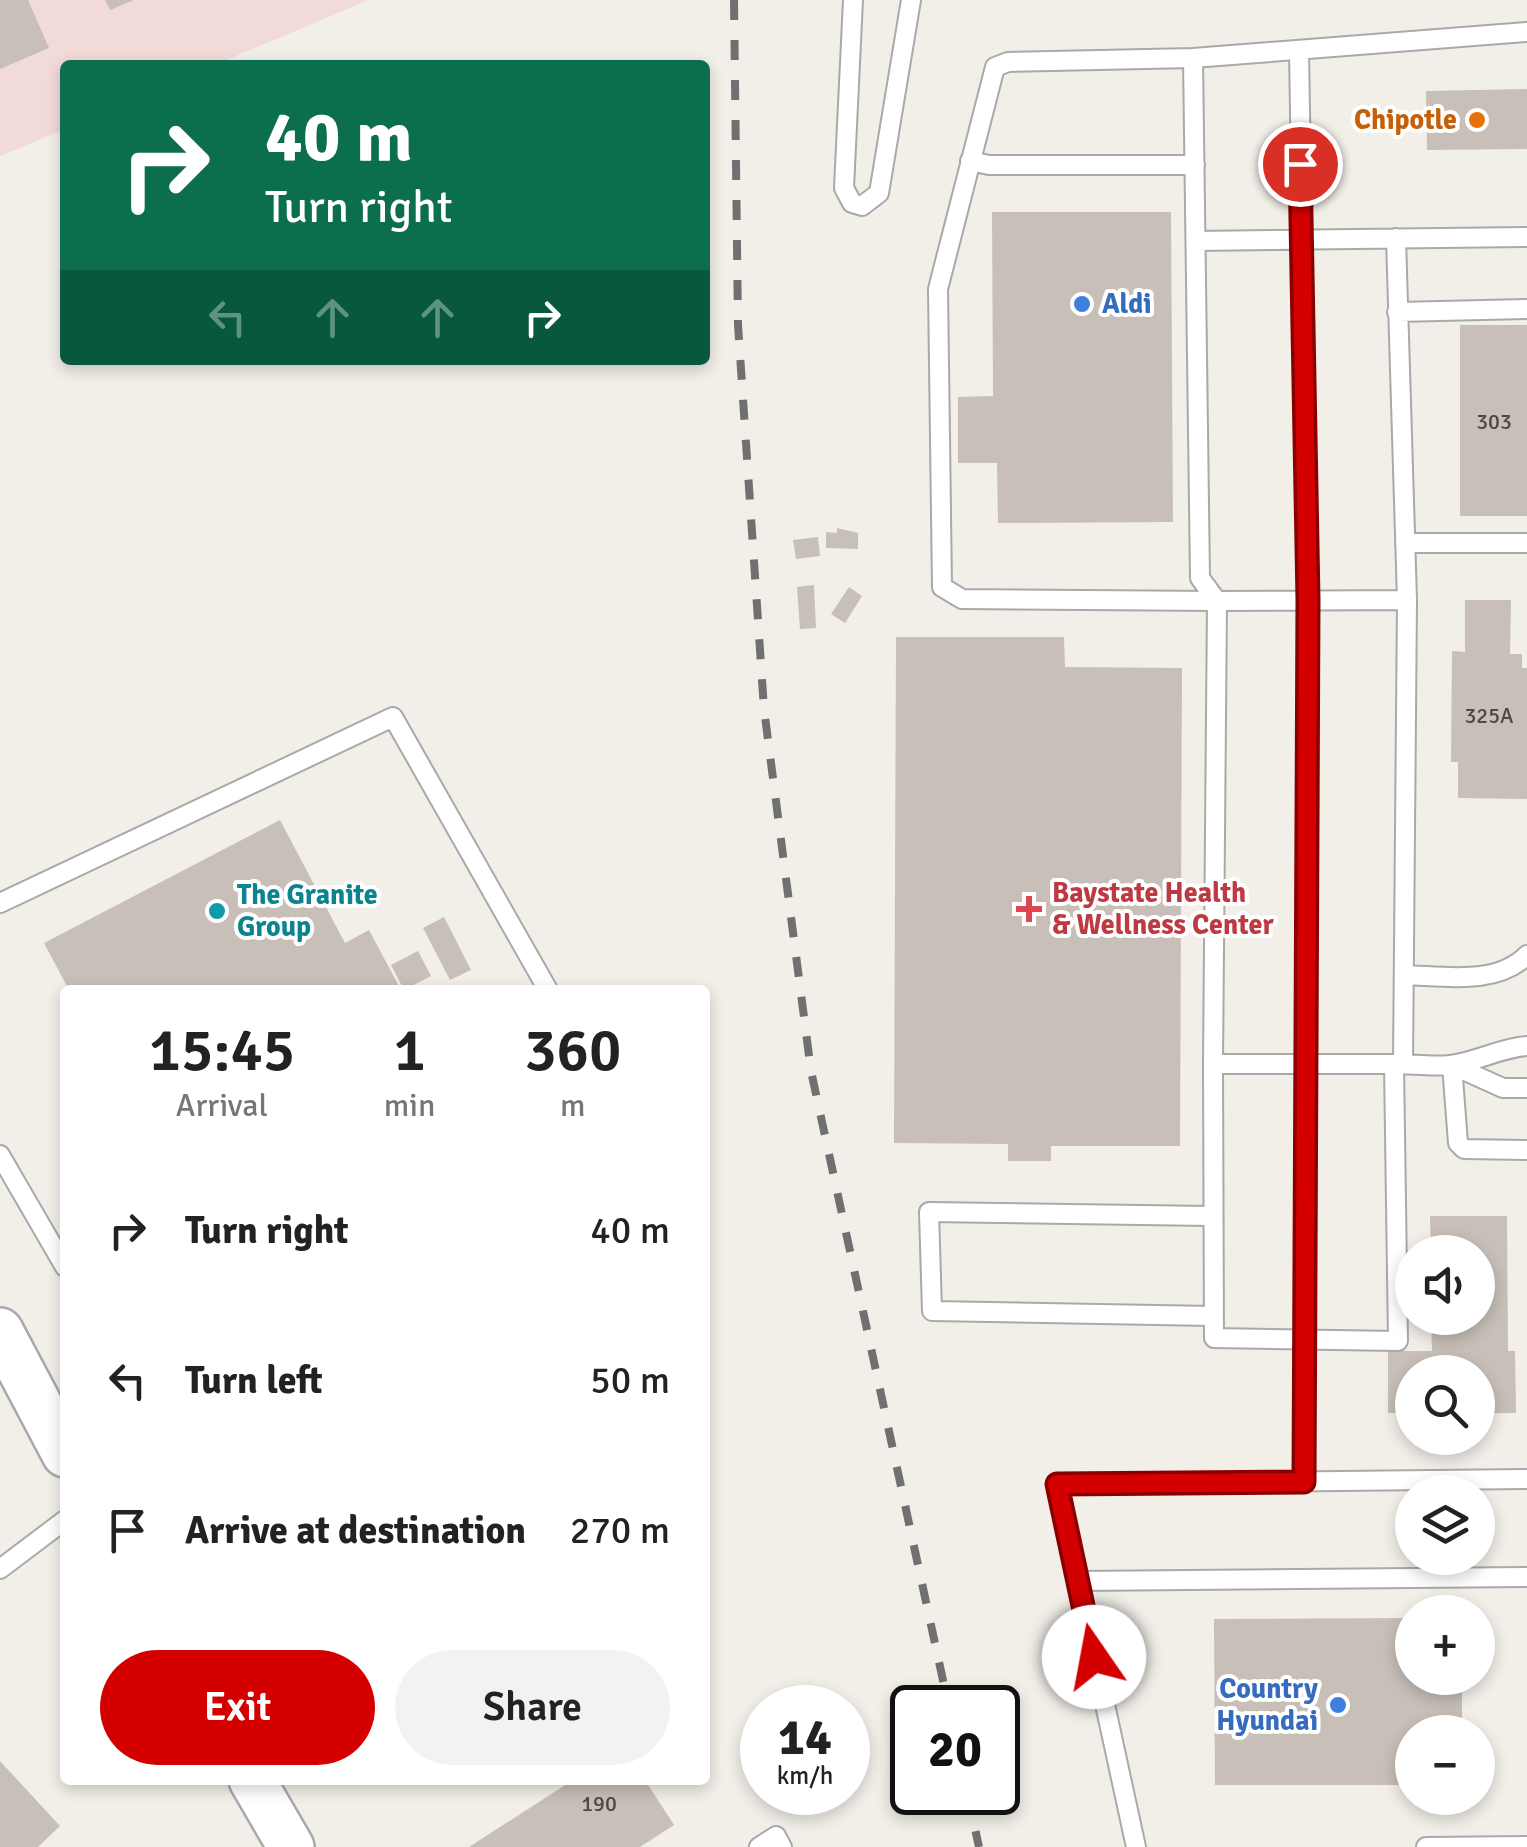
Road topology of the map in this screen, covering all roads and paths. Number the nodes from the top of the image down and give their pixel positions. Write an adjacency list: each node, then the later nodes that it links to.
1 (852, 0): 2 (lane)
2 (911, 0)
3 (1527, 32): 4 (lane)
4 (1300, 50): 5 (lane); 10 (lane)
5 (1193, 58): 6 (lane); 7 (lane)
6 (970, 161): 7 (lane); 18 (lane)
7 (1195, 165): 11 (lane)
8 (1527, 237): 9 (lane)
9 (1396, 238): 10 (lane); 13 (lane)
10 (1301, 239): 11 (lane); 16 (lane)
11 (1196, 240): 18 (lane)
12 (1527, 309): 13 (lane)
13 (1397, 312): 15 (lane)
14 (1527, 542): 15 (lane)
15 (1406, 543): 17 (lane)
16 (1308, 600): 17 (lane); 18 (lane); 27 (lane)
17 (1407, 600): 21 (lane)
18 (1216, 601): 24 (lane)
19 (0, 903): 22 (lane)
20 (1527, 955): 21 (lane)
21 (1404, 975): 25 (lane)
22 (545, 985)
23 (1527, 1046): 26 (lane)
24 (1213, 1064): 27 (lane); 31 (lane)
25 (1398, 1064): 26 (lane); 27 (lane); 34 (lane)
26 (1452, 1065): 28 (lane); 29 (lane)
27 (1303, 1066): 34 (lane)
28 (1527, 1088)
29 (1527, 1150)
30 (0, 1155): 32 (lane)
31 (1211, 1216): 33 (lane); 33 (lane)
32 (60, 1259)
33 (1212, 1316): 34 (lane)
34 (1306, 1338): 38 (lane)
35 (2, 1342): 36 (street)
36 (60, 1445)
37 (1527, 1479): 38 (lane)
38 (1304, 1482): 42 (lane)
39 (60, 1524): 40 (lane)
40 (0, 1569)
41 (1527, 1576): 42 (lane)
42 (1078, 1581): 48 (lane)
43 (255, 1785): 45 (street)
44 (1527, 1846): 49 (lane)
45 (291, 1847)
46 (760, 1847): 47 (lane)
47 (782, 1847)
48 (1136, 1847)
49 (1426, 1847)

